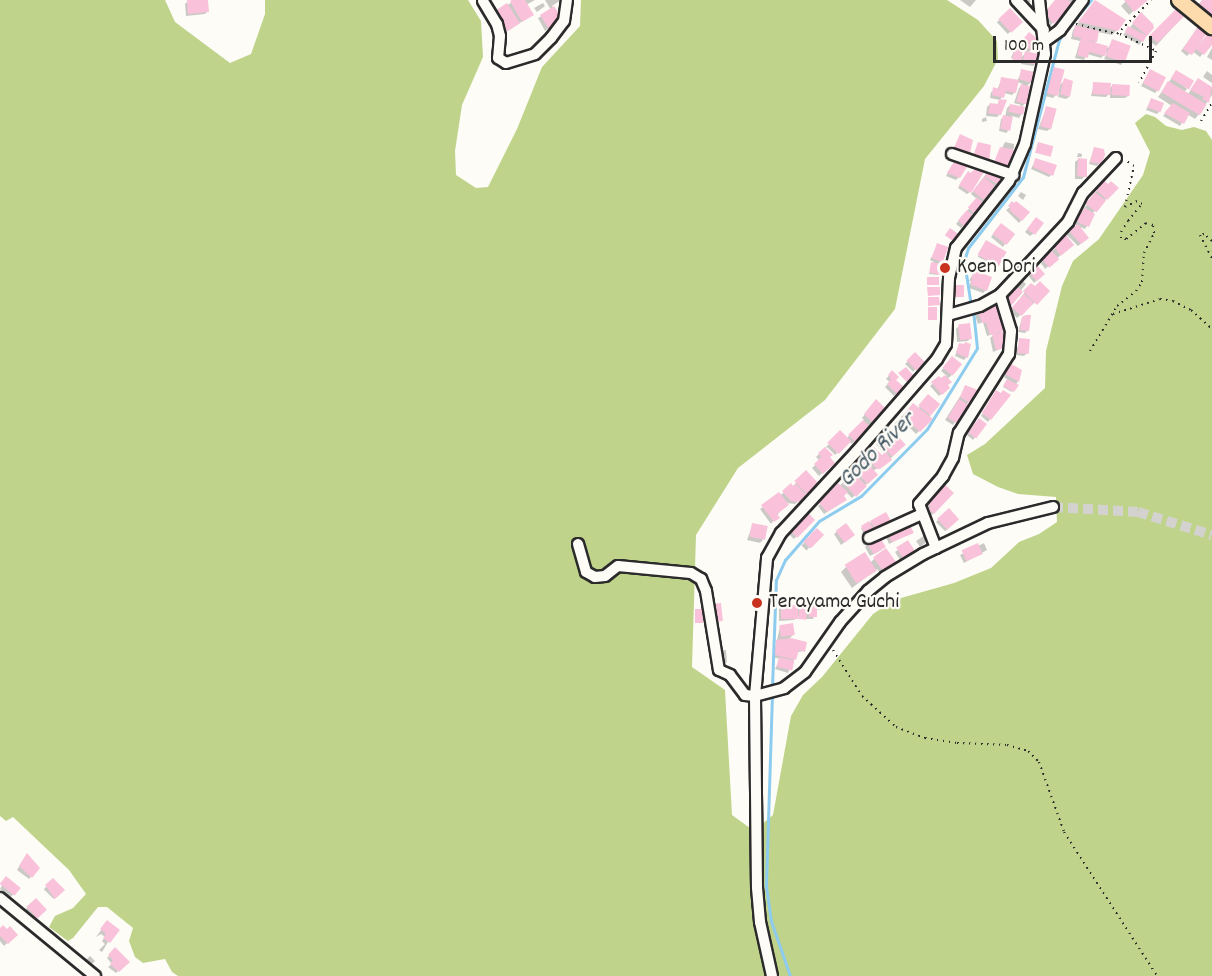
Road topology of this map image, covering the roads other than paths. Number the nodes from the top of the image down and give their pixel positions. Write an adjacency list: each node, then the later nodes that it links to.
1 (483, 0): 2 (street); 3 (street)
2 (495, 0)
3 (567, 0)
4 (1016, 0): 9 (street)
5 (1039, 0): 9 (street)
6 (1083, 0): 9 (street)
7 (1179, 0): 8 (main road)
8 (1212, 27)
9 (1045, 36): 12 (street)
10 (952, 154): 12 (street)
11 (1116, 158): 13 (street)
12 (1013, 175): 14 (street)
13 (1000, 295): 14 (street); 16 (street)
14 (948, 315): 20 (street)
15 (1053, 507): 19 (street)
16 (922, 514): 17 (street); 19 (street)
17 (869, 538)
18 (578, 544): 20 (street)
19 (936, 548): 20 (street)
20 (755, 696): 24 (street)
21 (4, 902): 22 (street); 23 (street)
22 (0, 913)
23 (96, 976)
24 (772, 976)

